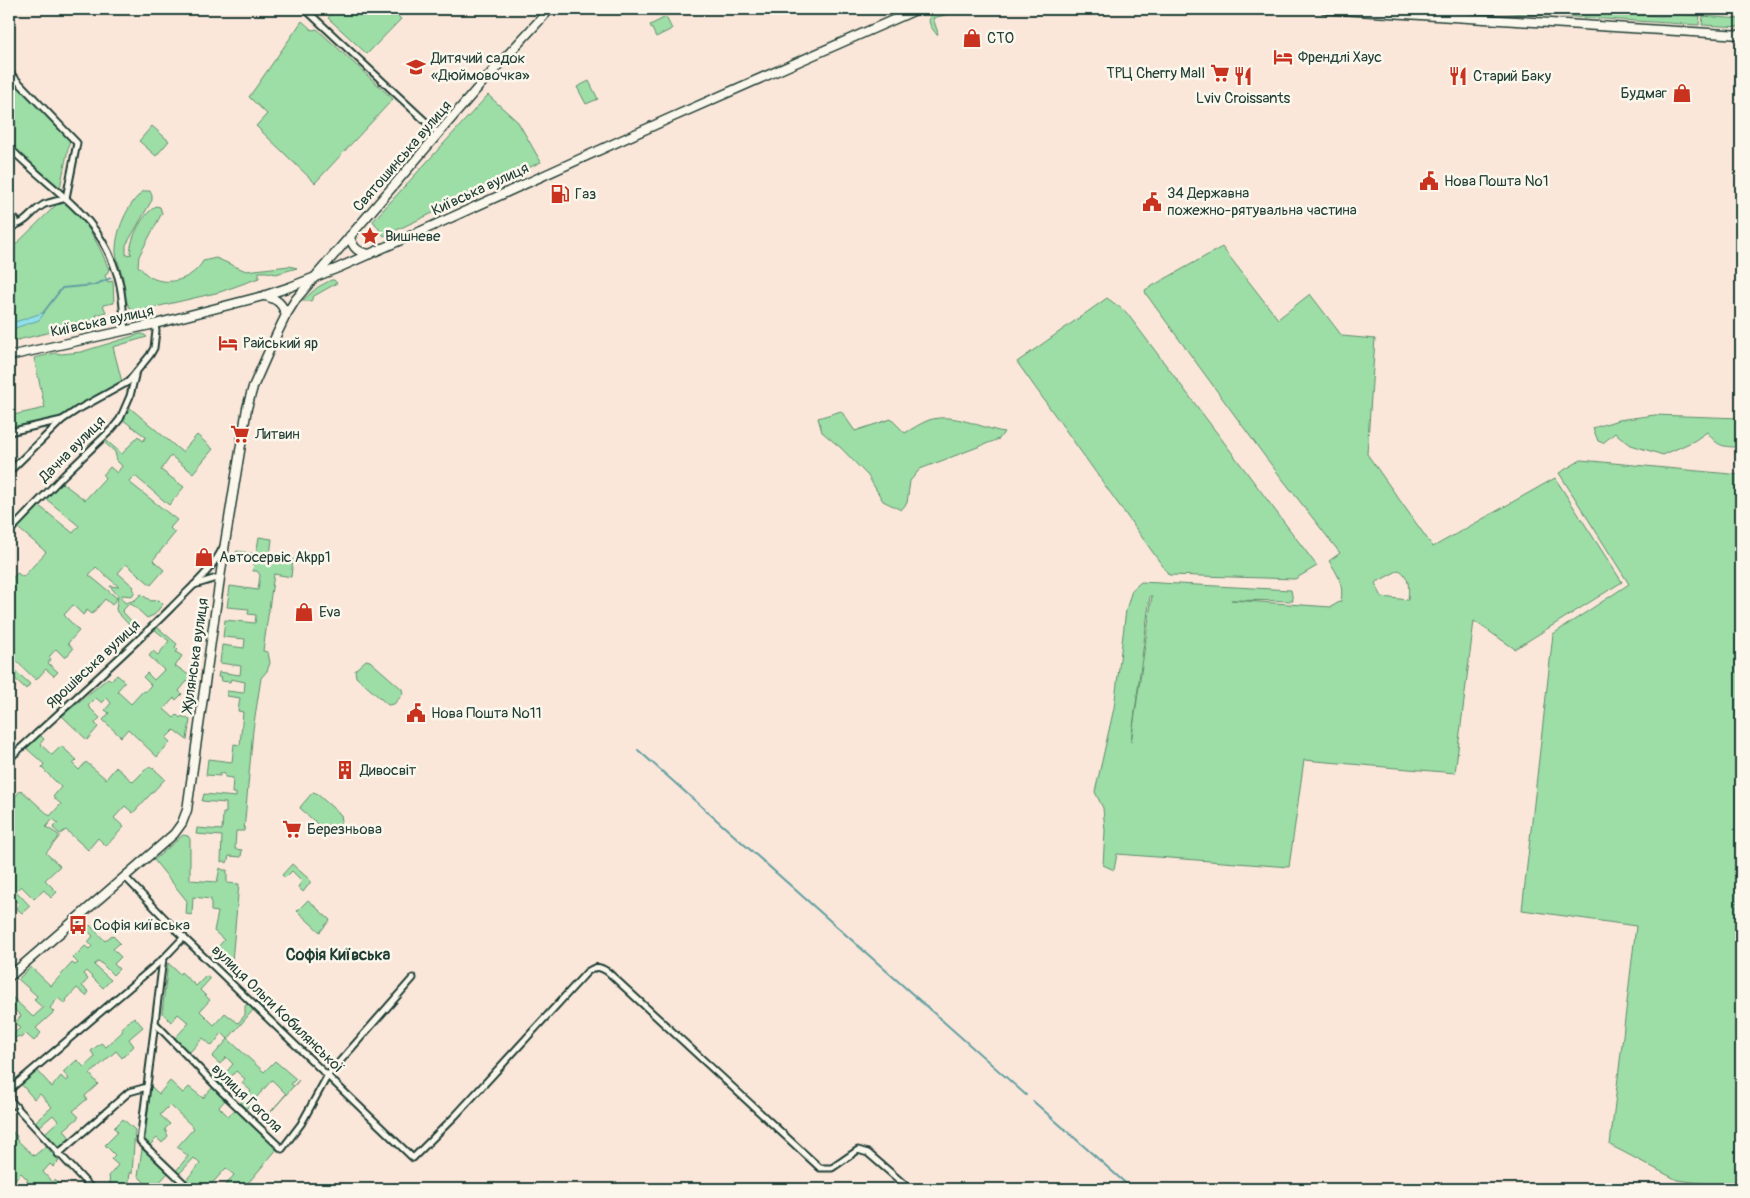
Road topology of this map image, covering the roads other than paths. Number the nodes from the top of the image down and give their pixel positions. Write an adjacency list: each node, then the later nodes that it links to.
1 (305, 9): 7 (street)
2 (550, 9): 7 (main road, Святошинська вулиця)
3 (914, 9): 14 (main road, Київська вулиця)
4 (1325, 9): 5 (main road)
5 (1741, 35)
6 (9, 72): 9 (street)
7 (439, 134): 13 (main road, Святошинська вулиця)
8 (9, 148): 9 (street)
9 (66, 198): 11 (street); 19 (street)
10 (9, 218): 11 (street)
11 (16, 226): 12 (street)
12 (9, 227)
13 (350, 236): 14 (main road); 15 (main road, Святошинська вулиця)
14 (370, 254): 15 (main road, Київська вулиця)
15 (316, 277): 16 (main road, Київська вулиця); 17 (main road, Жулянська вулиця)
16 (263, 296): 17 (main road); 18 (main road, Київська вулиця)
17 (286, 315): 26 (main road, Жулянська вулиця)
18 (155, 324): 19 (main road, Київська вулиця); 21 (street)
19 (125, 330): 20 (main road, Київська вулиця)
20 (9, 356)
21 (135, 373): 22 (street); 25 (street, Дачна вулиця)
22 (62, 420): 23 (street); 24 (street)
23 (9, 432)
24 (9, 472)
25 (9, 532)
26 (225, 543): 27 (main road, Жулянська вулиця); 28 (street, Ярошівська вулиця)
27 (220, 577): 28 (street, Ярошівська вулиця); 30 (main road, Жулянська вулиця)
28 (193, 585): 29 (street, Ярошівська вулиця)
29 (9, 759)
30 (126, 878): 31 (street, вулиця Ольги Кобилянської); 33 (main road, Жулянська вулиця)
31 (184, 937): 32 (street); 36 (street, вулиця Ольги Кобилянської)
32 (164, 959): 35 (street); 38 (street)
33 (9, 977)
34 (413, 978): 36 (street)
35 (156, 1023): 36 (street, вулиця Гоголя); 37 (street)
36 (328, 1075): 43 (street, вулиця Ольги Кобилянської)
37 (147, 1087): 40 (street); 42 (street)
38 (9, 1090)
39 (9, 1100): 40 (street)
40 (58, 1154): 41 (street)
41 (92, 1189)
42 (190, 1189)
43 (908, 1189)

